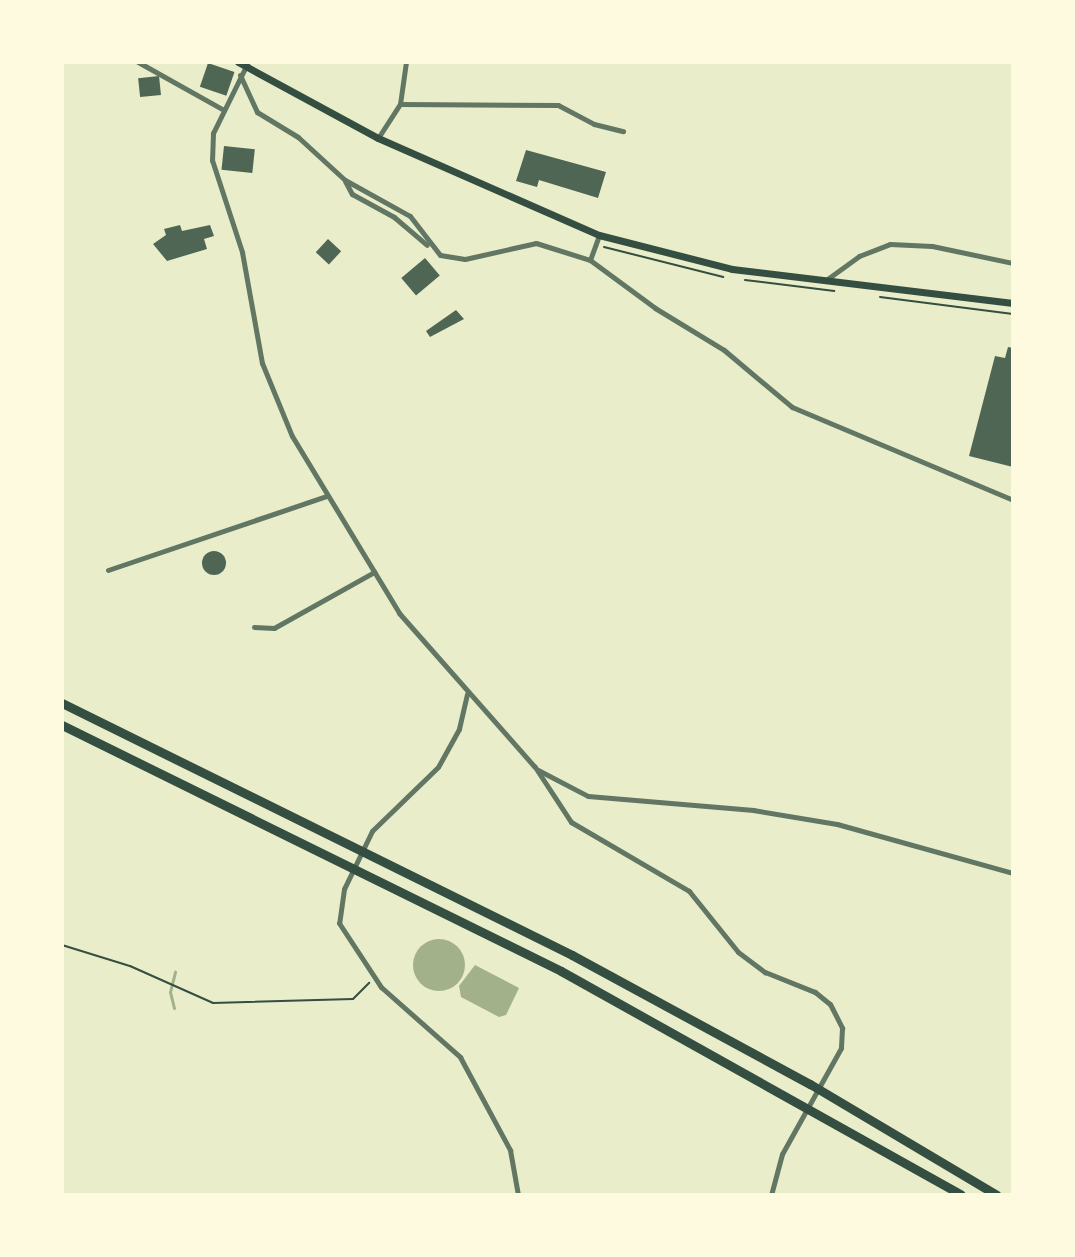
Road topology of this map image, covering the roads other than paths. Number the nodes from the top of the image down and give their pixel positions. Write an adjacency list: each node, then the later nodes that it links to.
1 (138, 62): 6 (street)
2 (406, 62): 5 (street)
3 (243, 63): 4 (street); 8 (main road)
4 (240, 74): 6 (street); 9 (street)
5 (400, 104): 7 (street); 8 (street)
6 (222, 109): 16 (street)
7 (623, 131)
8 (378, 138): 10 (main road)
9 (345, 180): 11 (street); 11 (street)
10 (599, 235): 12 (street); 14 (main road)
11 (431, 248): 12 (street)
12 (590, 260): 17 (street)
13 (1013, 263): 14 (street)
14 (823, 282): 15 (main road)
15 (1013, 303)
16 (327, 496): 18 (street); 19 (street)
17 (1013, 500)
18 (108, 570)
19 (374, 572): 20 (street); 21 (street)
20 (254, 627)
21 (467, 693): 24 (street); 26 (street)
22 (62, 703): 29 (highway)
23 (62, 725): 28 (highway)
24 (535, 767): 25 (street); 27 (street)
25 (1013, 873)
26 (518, 1195)
27 (771, 1195)
28 (961, 1195)
29 (997, 1195)

